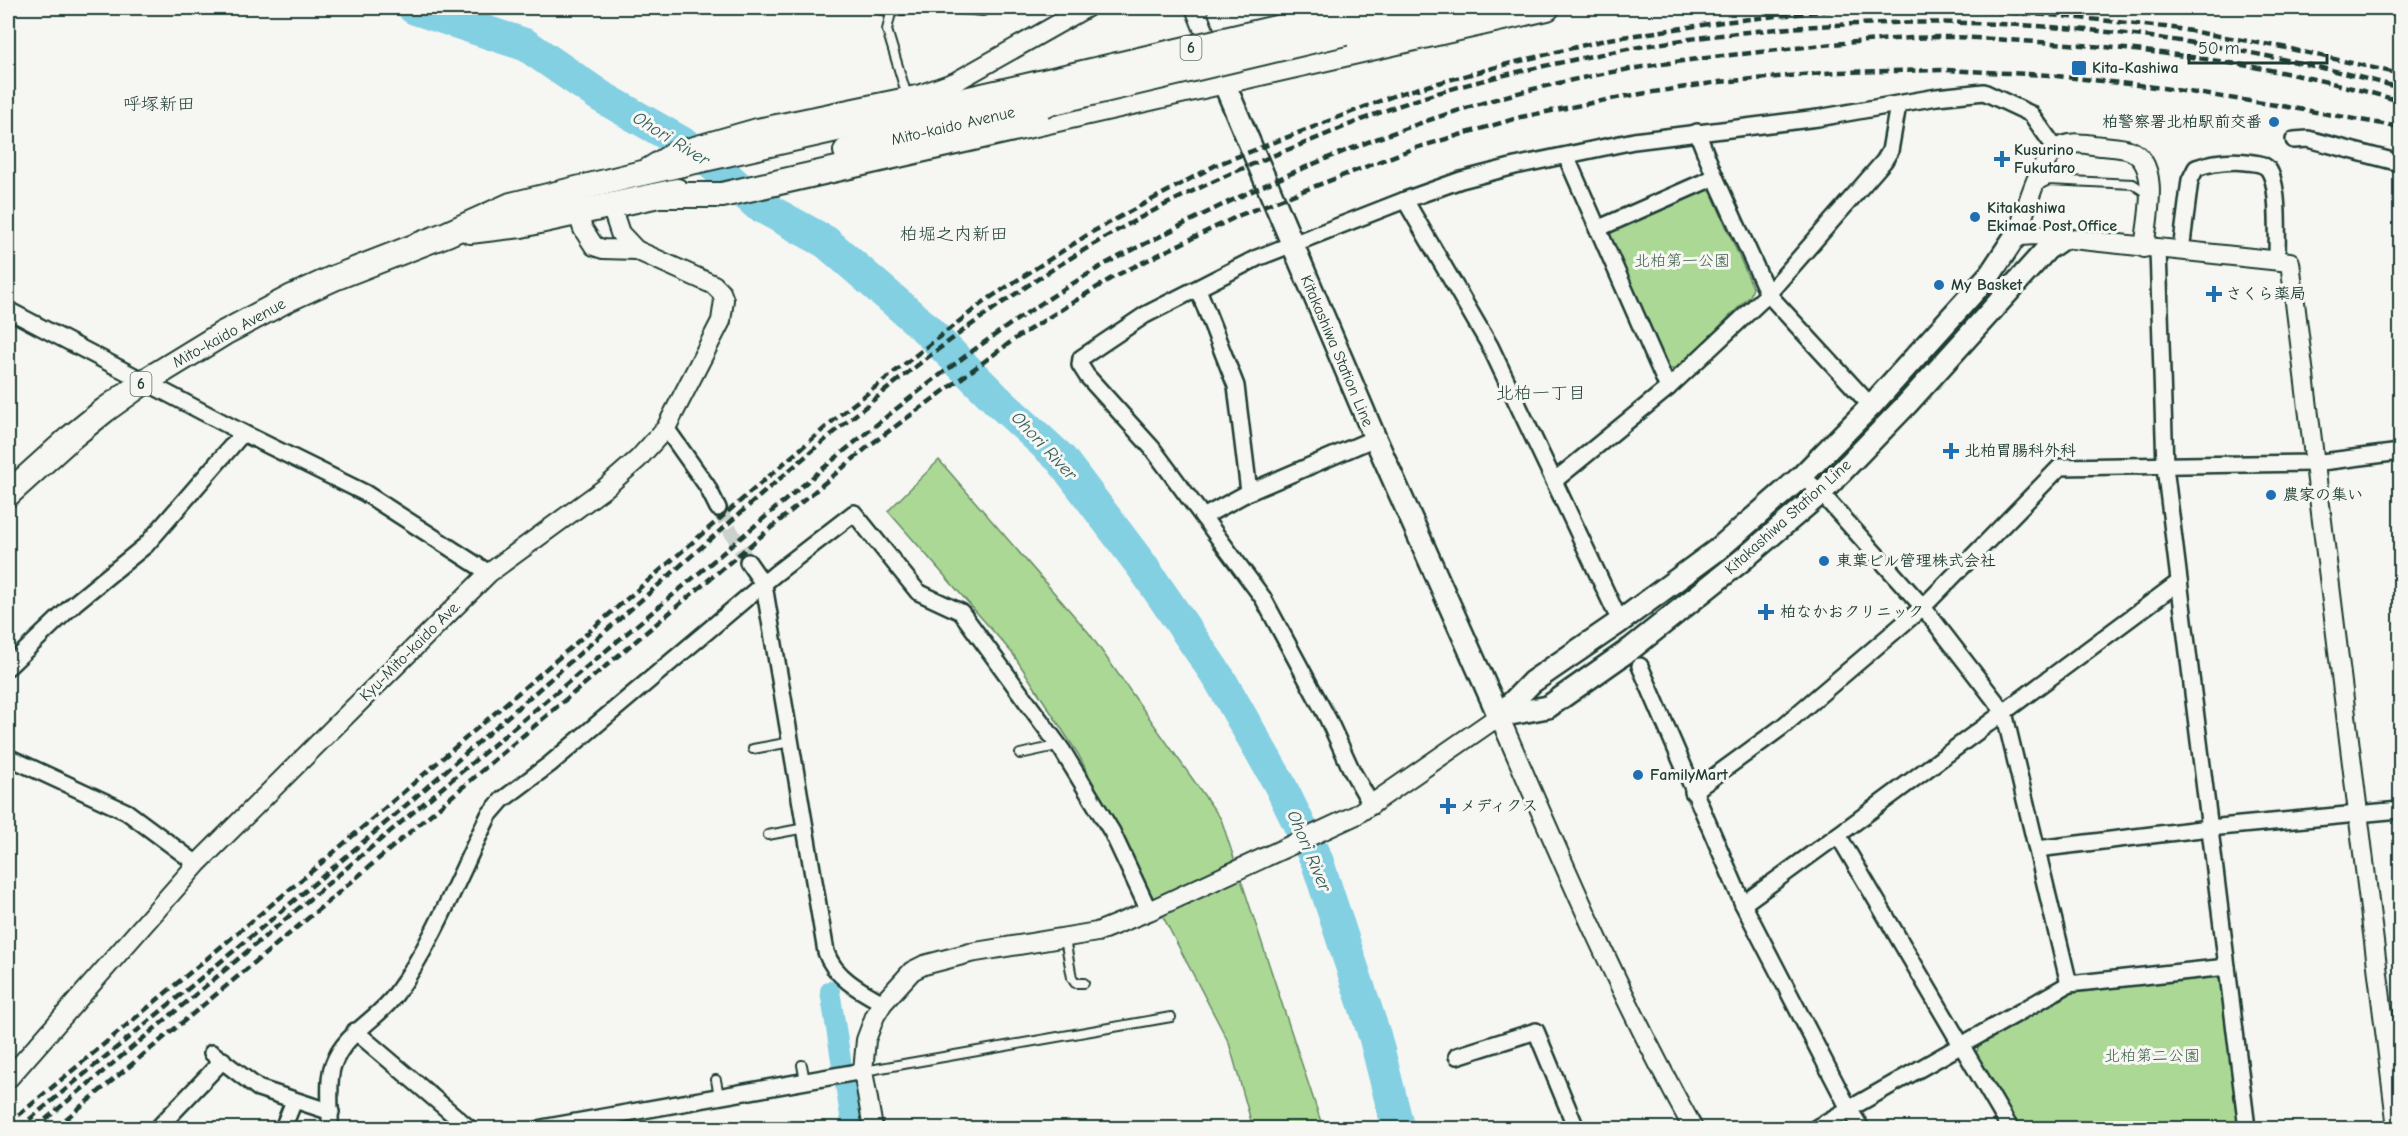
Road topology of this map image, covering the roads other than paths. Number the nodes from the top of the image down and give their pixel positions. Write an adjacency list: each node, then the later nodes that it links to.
1 (873, 8): 10 (lane)
2 (916, 8): 10 (lane)
3 (950, 8): 4 (lane)
4 (991, 8)
5 (1086, 8): 14 (street)
6 (1195, 8): 12 (street)
7 (1365, 8): 11 (highway, Mito-kaido Avenue / 6)
8 (1457, 8): 11 (highway, Mito-kaido Avenue / 6)
9 (1547, 8): 12 (highway)
10 (892, 10): 14 (lane)
11 (1343, 23): 13 (highway, Mito-kaido Avenue / 6, bridge)
12 (1224, 83): 22 (highway); 34 (main road, Kitakashiwa Station Line)
13 (1042, 94): 17 (highway, Mito-kaido Avenue / 6); 22 (highway, Mito-kaido Avenue / 6)
14 (907, 96): 17 (street)
15 (1898, 105): 16 (street); 19 (street); 40 (street)
16 (1697, 132): 20 (street); 23 (street)
17 (766, 135): 24 (highway, Mito-kaido Avenue / 6)
18 (2294, 140): 21 (street)
19 (2056, 149): 25 (street); 26 (street)
20 (1566, 156): 27 (street); 30 (street)
21 (2400, 163)
22 (810, 168): 28 (highway, Mito-kaido Avenue / 6)
23 (1715, 177): 30 (street); 40 (street)
24 (578, 188): 29 (street, Kyu-Mito-kaido Ave.); 31 (highway, Mito-kaido Avenue / 6)
25 (2033, 191): 26 (lane); 32 (street)
26 (2149, 195): 35 (street)
27 (1405, 200): 34 (street); 52 (street)
28 (613, 206): 29 (highway, Mito-kaido Avenue / 6); 36 (street, Kyu-Mito-kaido Ave.)
29 (577, 213): 31 (highway, Mito-kaido Avenue / 6); 36 (street, Kyu-Mito-kaido Ave.)
30 (1597, 229): 43 (street)
31 (447, 234): 42 (highway, Mito-kaido Avenue / 6)
32 (2016, 236): 33 (street); 44 (main road, Kitakashiwa Station Line)
33 (2063, 238): 35 (street); 54 (main road, Kitakashiwa Station Line)
34 (1292, 246): 39 (street); 47 (main road, Kitakashiwa Station Line)
35 (2151, 249): 37 (street); 50 (street)
36 (636, 250): 45 (street, Kyu-Mito-kaido Ave.)
37 (2181, 251): 38 (street); 38 (street)
38 (2277, 261): 49 (street)
39 (1198, 290): 53 (street); 57 (street)
40 (1768, 294): 43 (street); 44 (street)
41 (8, 310): 42 (street)
42 (144, 382): 46 (street); 55 (highway, Mito-kaido Avenue / 6)
43 (1668, 388): 52 (street)
44 (1871, 406): 51 (main road, Kitakashiwa Station Line)
45 (666, 428): 56 (street); 59 (street, Kyu-Mito-kaido Ave.)
46 (243, 434): 59 (street); 65 (street)
47 (1375, 438): 53 (street); 67 (main road, Kitakashiwa Station Line)
48 (2400, 452): 49 (street)
49 (2314, 463): 50 (street); 76 (street)
50 (2165, 467): 60 (street); 62 (street)
51 (1802, 476): 54 (street); 67 (main road, Kitakashiwa Station Line)
52 (1554, 481): 63 (street)
53 (1249, 492): 57 (street)
54 (1821, 493): 62 (street); 67 (main road, Kitakashiwa Station Line)
55 (8, 494)
56 (718, 508)
57 (1203, 517): 74 (street)
58 (748, 562): 61 (street)
59 (489, 573): 82 (street, Kyu-Mito-kaido Ave.)
60 (2179, 582): 66 (street); 78 (street)
61 (764, 585): 68 (street); 69 (street); 91 (street)
62 (1923, 607): 66 (street); 73 (street)
63 (1615, 611)
64 (1640, 666): 73 (street)
65 (8, 668)
66 (2004, 712): 80 (street); 81 (street)
67 (1499, 716): 74 (street); 110 (street)
68 (791, 742): 70 (lane); 77 (street)
69 (1058, 744): 71 (lane); 84 (street)
70 (753, 749)
71 (1020, 754)
72 (8, 757): 82 (street)
73 (1693, 792): 83 (street)
74 (1372, 806): 84 (street)
75 (2400, 810): 76 (street)
76 (2359, 813): 78 (street); 115 (street)
77 (805, 828): 79 (lane); 89 (street)
78 (2209, 828): 81 (street); 86 (street)
79 (768, 835)
80 (1838, 835): 83 (street); 92 (street)
81 (2037, 849): 88 (street)
82 (197, 864): 96 (street, Kyu-Mito-kaido Ave.)
83 (1743, 904): 101 (street)
84 (1149, 912): 85 (street)
85 (1065, 937): 87 (lane); 89 (street)
86 (2227, 967): 88 (street); 114 (street)
87 (1084, 983)
88 (2069, 984): 92 (street)
89 (883, 1003): 95 (street)
90 (1171, 1017): 95 (lane)
91 (356, 1031): 102 (street); 106 (street)
92 (1962, 1045): 101 (street); 113 (street)
93 (1458, 1056): 109 (street)
94 (802, 1065): 98 (lane)
95 (863, 1071): 98 (street); 108 (street)
96 (8, 1079)
97 (716, 1080): 99 (lane)
98 (805, 1081): 99 (street)
99 (719, 1096): 107 (street)
100 (294, 1101): 102 (street); 103 (street); 104 (street)
101 (1849, 1109): 111 (street); 112 (street)
102 (331, 1112): 105 (street)
103 (159, 1128)
104 (283, 1128)
105 (330, 1128)
106 (469, 1128)
107 (542, 1128)
108 (873, 1128)
109 (1576, 1128)
110 (1693, 1128)
111 (1816, 1128)
112 (1861, 1128)
113 (2010, 1128)
114 (2247, 1128)
115 (2397, 1128)

